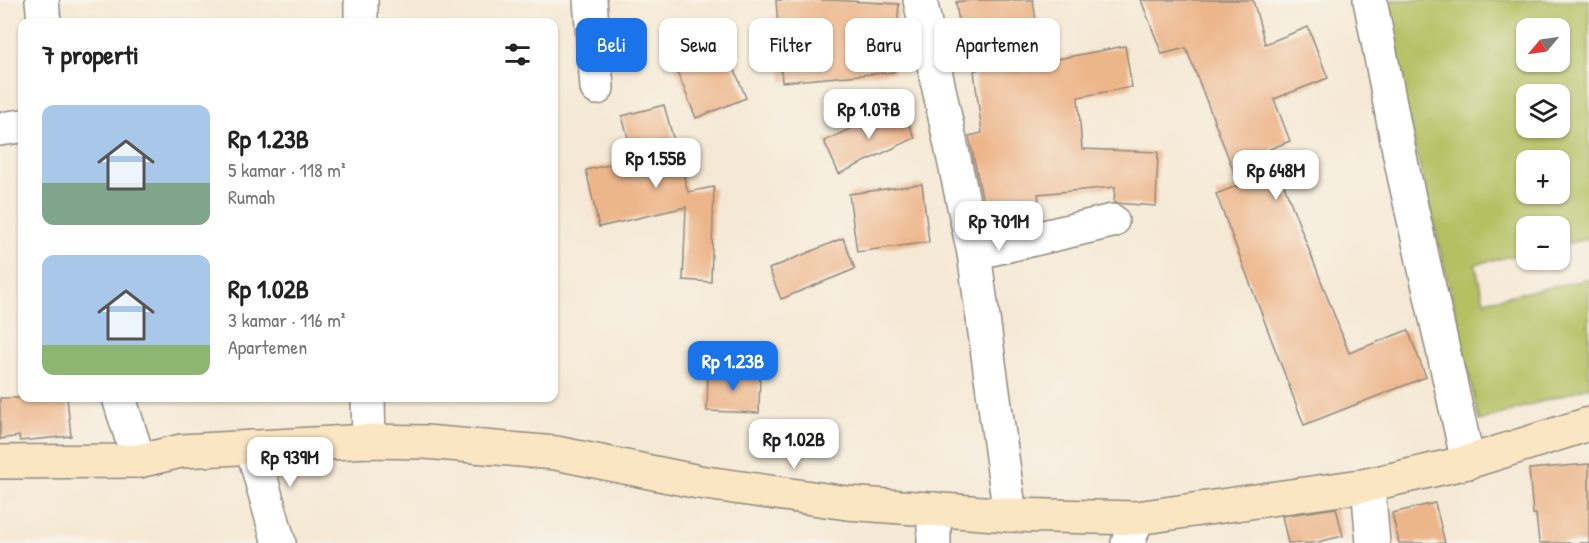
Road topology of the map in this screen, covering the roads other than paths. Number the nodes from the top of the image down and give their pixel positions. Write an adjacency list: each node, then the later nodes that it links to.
1 (42, 0): 6 (street)
2 (361, 0): 7 (street)
3 (590, 0): 8 (street)
4 (920, 0): 12 (street)
5 (1370, 0): 20 (street)
6 (44, 18)
7 (361, 18)
8 (597, 88)
9 (18, 127): 10 (street)
10 (0, 129)
11 (1112, 221): 12 (street)
12 (974, 253): 23 (street)
13 (120, 402): 18 (street)
14 (368, 402): 16 (street)
15 (1589, 424): 20 (street)
16 (369, 441): 17 (street); 22 (street)
17 (252, 447): 18 (street); 25 (street)
18 (139, 461): 19 (street)
19 (0, 462)
20 (1468, 462): 21 (street)
21 (1368, 486): 24 (street); 27 (street)
22 (934, 509): 23 (street); 26 (street)
23 (1010, 515): 24 (street)
24 (1132, 530)
25 (279, 543)
26 (934, 543)
27 (1373, 543)

